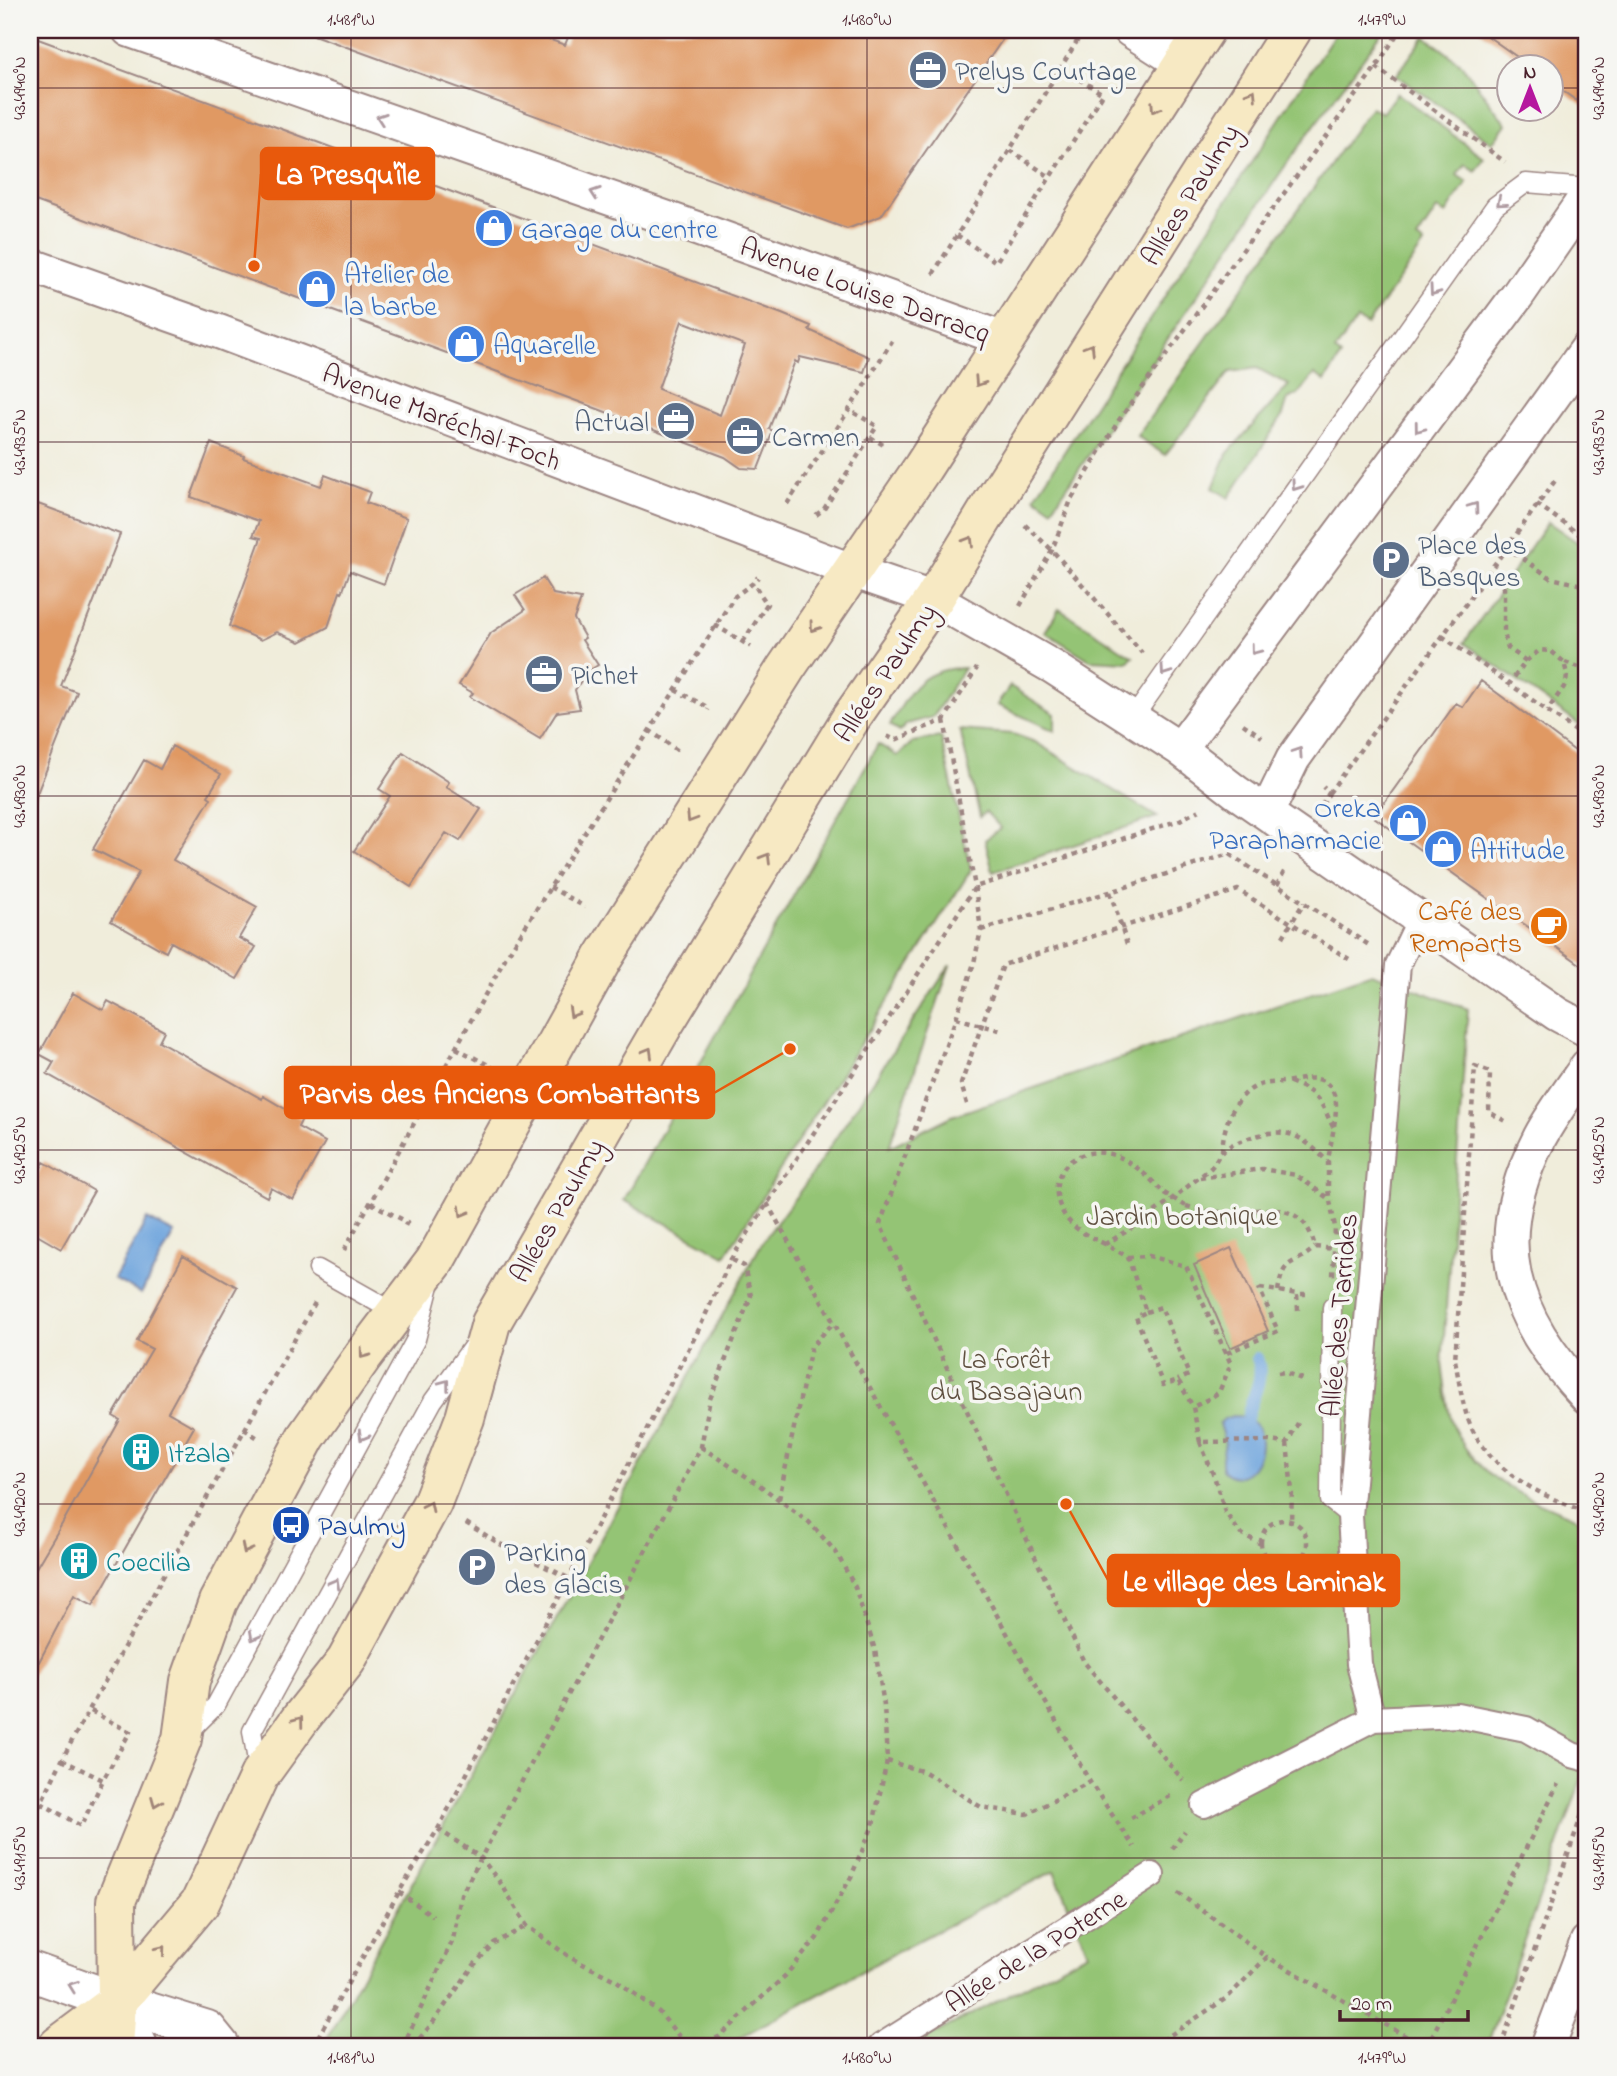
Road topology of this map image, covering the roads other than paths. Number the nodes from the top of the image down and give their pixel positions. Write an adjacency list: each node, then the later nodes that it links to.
1 (129, 30): 9 (street, Avenue Louise Darracq, one-way to 1)
2 (1130, 30): 5 (street)
3 (1205, 30): 5 (main road)
4 (1292, 30): 12 (main road, Allées Paulmy, one-way to 4)
5 (1183, 64): 9 (main road, one-way to 9)
6 (1587, 188): 13 (lane, one-way to 13)
7 (1587, 195): 14 (street, one-way to 14)
8 (30, 265): 11 (street, Avenue Maréchal Foch)
9 (1006, 340): 11 (main road, one-way to 11)
10 (1587, 349): 15 (street, one-way to 10)
11 (853, 571): 12 (street, Avenue Maréchal Foch); 19 (main road, one-way to 19)
12 (934, 599): 13 (street, Avenue Maréchal Foch); 32 (main road, Allées Paulmy, one-way to 12)
13 (1133, 718): 14 (street, Avenue Maréchal Foch)
14 (1180, 750): 15 (street, Avenue Maréchal Foch)
15 (1267, 813): 16 (street, Avenue Maréchal Foch)
16 (1420, 919): 17 (street, Avenue Maréchal Foch); 24 (street, Allée des Tarrides)
17 (1587, 1030)
18 (1587, 1066): 23 (street)
19 (435, 1261): 22 (main road); 26 (lane, one-way to 26)
20 (324, 1272): 22 (lane)
21 (1332, 1307): 24 (lane)
22 (396, 1313): 26 (main road, one-way to 26)
23 (1587, 1397)
24 (1350, 1516): 25 (street, Allée des Tarrides)
25 (1373, 1719): 27 (street); 28 (street)
26 (182, 1739): 32 (main road, one-way to 32)
27 (1580, 1757)
28 (1204, 1805)
29 (1152, 1875): 33 (street, Allée de la Poterne)
30 (1587, 1942): 38 (street)
31 (30, 1971): 32 (street, one-way to 31)
32 (117, 2002): 34 (main road, Allées Paulmy); 35 (main road); 36 (street); 37 (street)
33 (886, 2044)
34 (58, 2046)
35 (114, 2046)
36 (138, 2046)
37 (220, 2046)
38 (1548, 2046)

